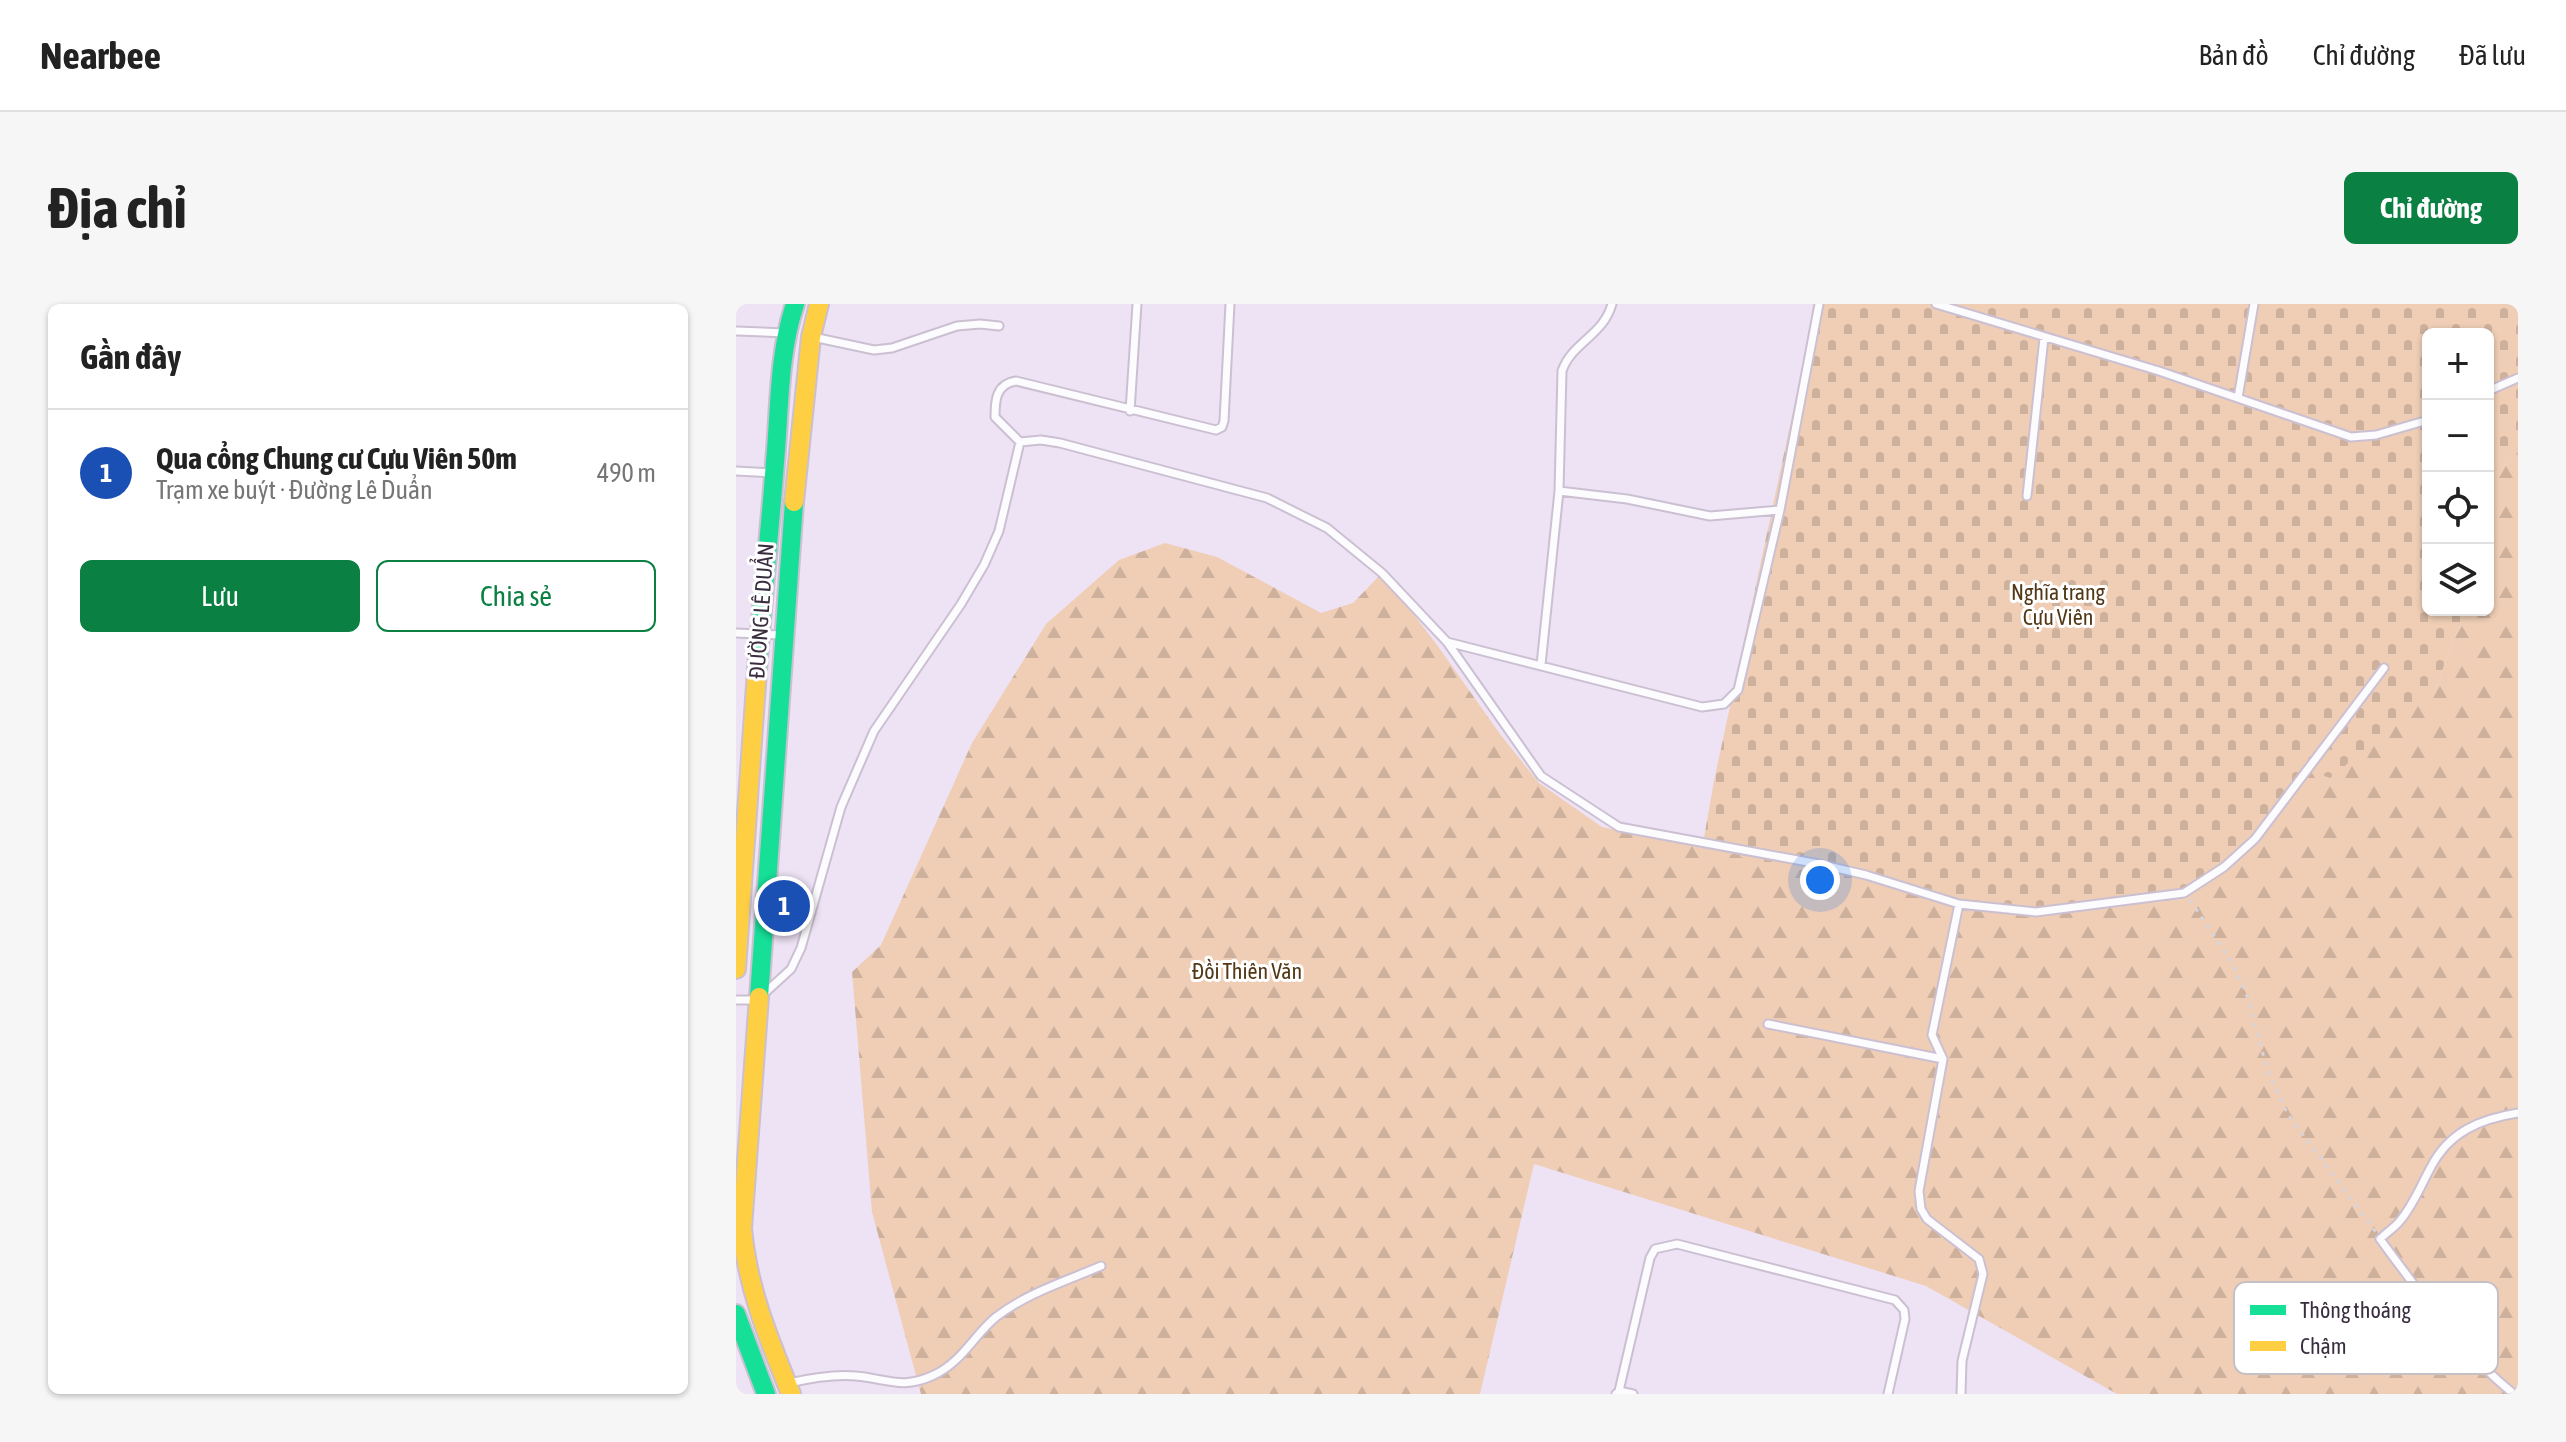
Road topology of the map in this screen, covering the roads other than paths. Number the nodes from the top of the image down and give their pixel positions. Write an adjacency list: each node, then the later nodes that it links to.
1 (795, 304): 11 (main road, ĐƯỜNG LÊ DUẨN)
2 (819, 304): 12 (main road, ĐƯỜNG LÊ DUẨN)
3 (1137, 304): 17 (lane)
4 (1230, 304): 17 (lane)
5 (1612, 304): 22 (lane)
6 (1819, 304): 24 (lane)
7 (1936, 304): 13 (lane)
8 (2254, 304): 16 (lane)
9 (999, 326): 12 (lane)
10 (736, 331): 11 (lane)
11 (787, 333): 21 (main road, ĐƯỜNG LÊ DUẨN)
12 (811, 337): 27 (main road, ĐƯỜNG LÊ DUẨN)
13 (2044, 338): 16 (lane); 23 (lane)
14 (2518, 378): 15 (lane)
15 (2494, 388)
16 (2238, 398): 18 (lane)
17 (1130, 411): 19 (lane)
18 (2422, 422)
19 (1020, 442): 28 (lane); 35 (lane)
20 (736, 471): 21 (lane)
21 (775, 473): 26 (main road, ĐƯỜNG LÊ DUẨN)
22 (1559, 491): 24 (lane); 29 (lane)
23 (2027, 496)
24 (1780, 510): 29 (lane)
25 (736, 633): 26 (lane)
26 (758, 635): 27 (lane); 32 (main road, ĐƯỜNG LÊ DUẨN)
27 (784, 636): 35 (main road, ĐƯỜNG LÊ DUẨN)
28 (1447, 642): 29 (lane); 31 (lane)
29 (1541, 665)
30 (2384, 668): 31 (lane)
31 (1959, 904): 37 (lane)
32 (737, 948): 33 (main road, ĐƯỜNG LÊ DUẨN)
33 (736, 969)
34 (736, 1000): 35 (lane)
35 (757, 1000): 43 (main road, ĐƯỜNG LÊ DUẨN)
36 (1768, 1024): 37 (lane)
37 (1943, 1059): 48 (lane)
38 (2518, 1113): 40 (lane)
39 (1101, 1266): 43 (lane)
40 (2412, 1282)
41 (736, 1314): 45 (main road)
42 (2492, 1374): 49 (lane)
43 (789, 1389)
44 (1617, 1392): 46 (lane); 47 (lane)
45 (766, 1394)
46 (1633, 1394)
47 (1888, 1394)
48 (1961, 1394)
49 (2514, 1394)

